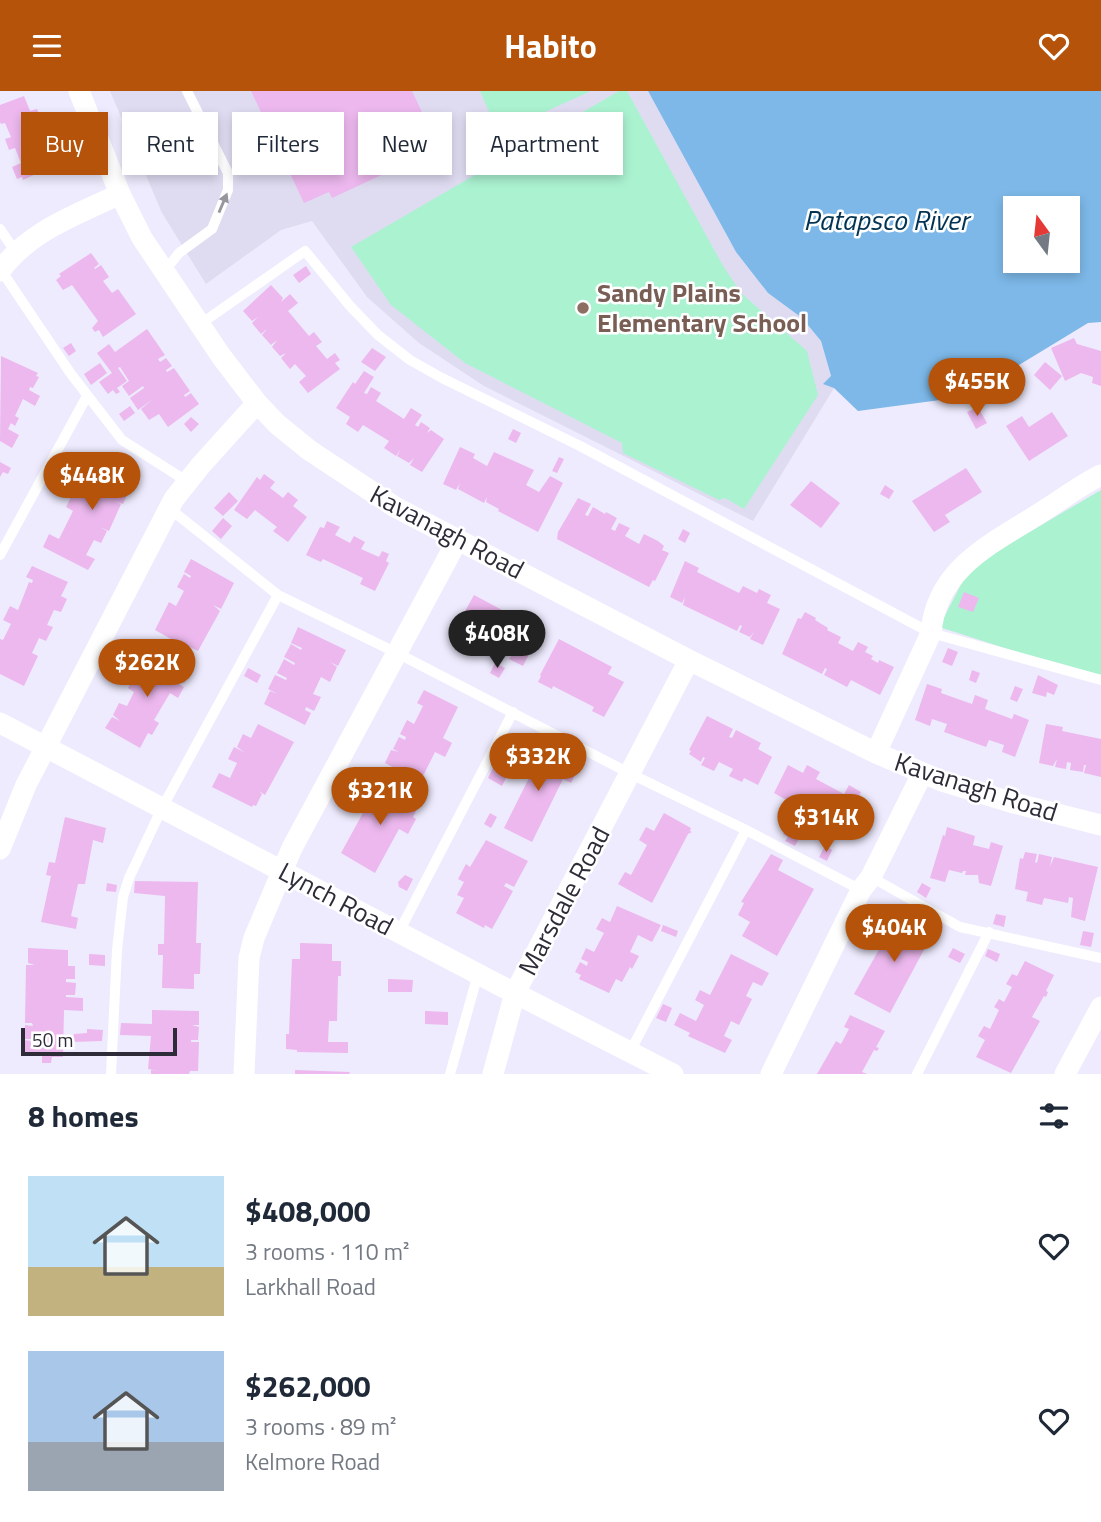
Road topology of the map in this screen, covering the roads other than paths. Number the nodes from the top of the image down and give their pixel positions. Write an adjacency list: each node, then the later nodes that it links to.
1 (79, 91): 3 (street, Kavanagh Road)
2 (187, 91): 7 (lane, one-way to 2)
3 (120, 194): 5 (street); 7 (street, Kavanagh Road)
4 (0, 229): 5 (lane)
5 (15, 251): 6 (street)
6 (0, 270): 9 (lane)
7 (164, 272): 8 (street, Kavanagh Road)
8 (199, 325): 10 (street, Kavanagh Road); 17 (lane)
9 (87, 396): 12 (lane); 15 (lane)
10 (257, 403): 12 (street); 14 (street, Kavanagh Road)
11 (1101, 475): 17 (street)
12 (188, 482): 13 (street)
13 (169, 508): 16 (lane); 23 (street)
14 (458, 539): 18 (street); 19 (street, Kavanagh Road)
15 (0, 555)
16 (278, 595): 18 (lane); 27 (lane)
17 (932, 633): 20 (lane); 24 (street)
18 (397, 653): 21 (lane); 31 (street)
19 (689, 660): 24 (street, Kavanagh Road); 25 (street, Marsdale Road)
20 (1101, 680)
21 (513, 712): 25 (lane); 33 (lane)
22 (0, 723): 23 (street, Lynch Road)
23 (46, 747): 27 (street, Lynch Road); 30 (street)
24 (876, 753): 26 (street, Kavanagh Road)
25 (631, 774): 29 (lane); 37 (street, Marsdale Road)
26 (922, 774): 28 (street, Kavanagh Road); 32 (street)
27 (162, 808): 31 (street, Lynch Road); 40 (lane)
28 (1101, 825)
29 (746, 829): 32 (lane); 39 (lane)
30 (0, 849)
31 (281, 870): 33 (street, Lynch Road); 41 (street)
32 (866, 884): 34 (lane); 45 (street)
33 (399, 932): 36 (street, Lynch Road)
34 (989, 932): 35 (lane); 46 (lane)
35 (1101, 958)
36 (478, 974): 37 (street, Lynch Road); 42 (lane)
37 (515, 993): 39 (street, Lynch Road); 43 (street, Marsdale Road)
38 (1101, 1007): 47 (street)
39 (630, 1052): 44 (street, Lynch Road)
40 (111, 1074)
41 (244, 1074)
42 (450, 1074)
43 (493, 1074)
44 (673, 1074)
45 (771, 1074)
46 (917, 1074)
47 (1065, 1074)

